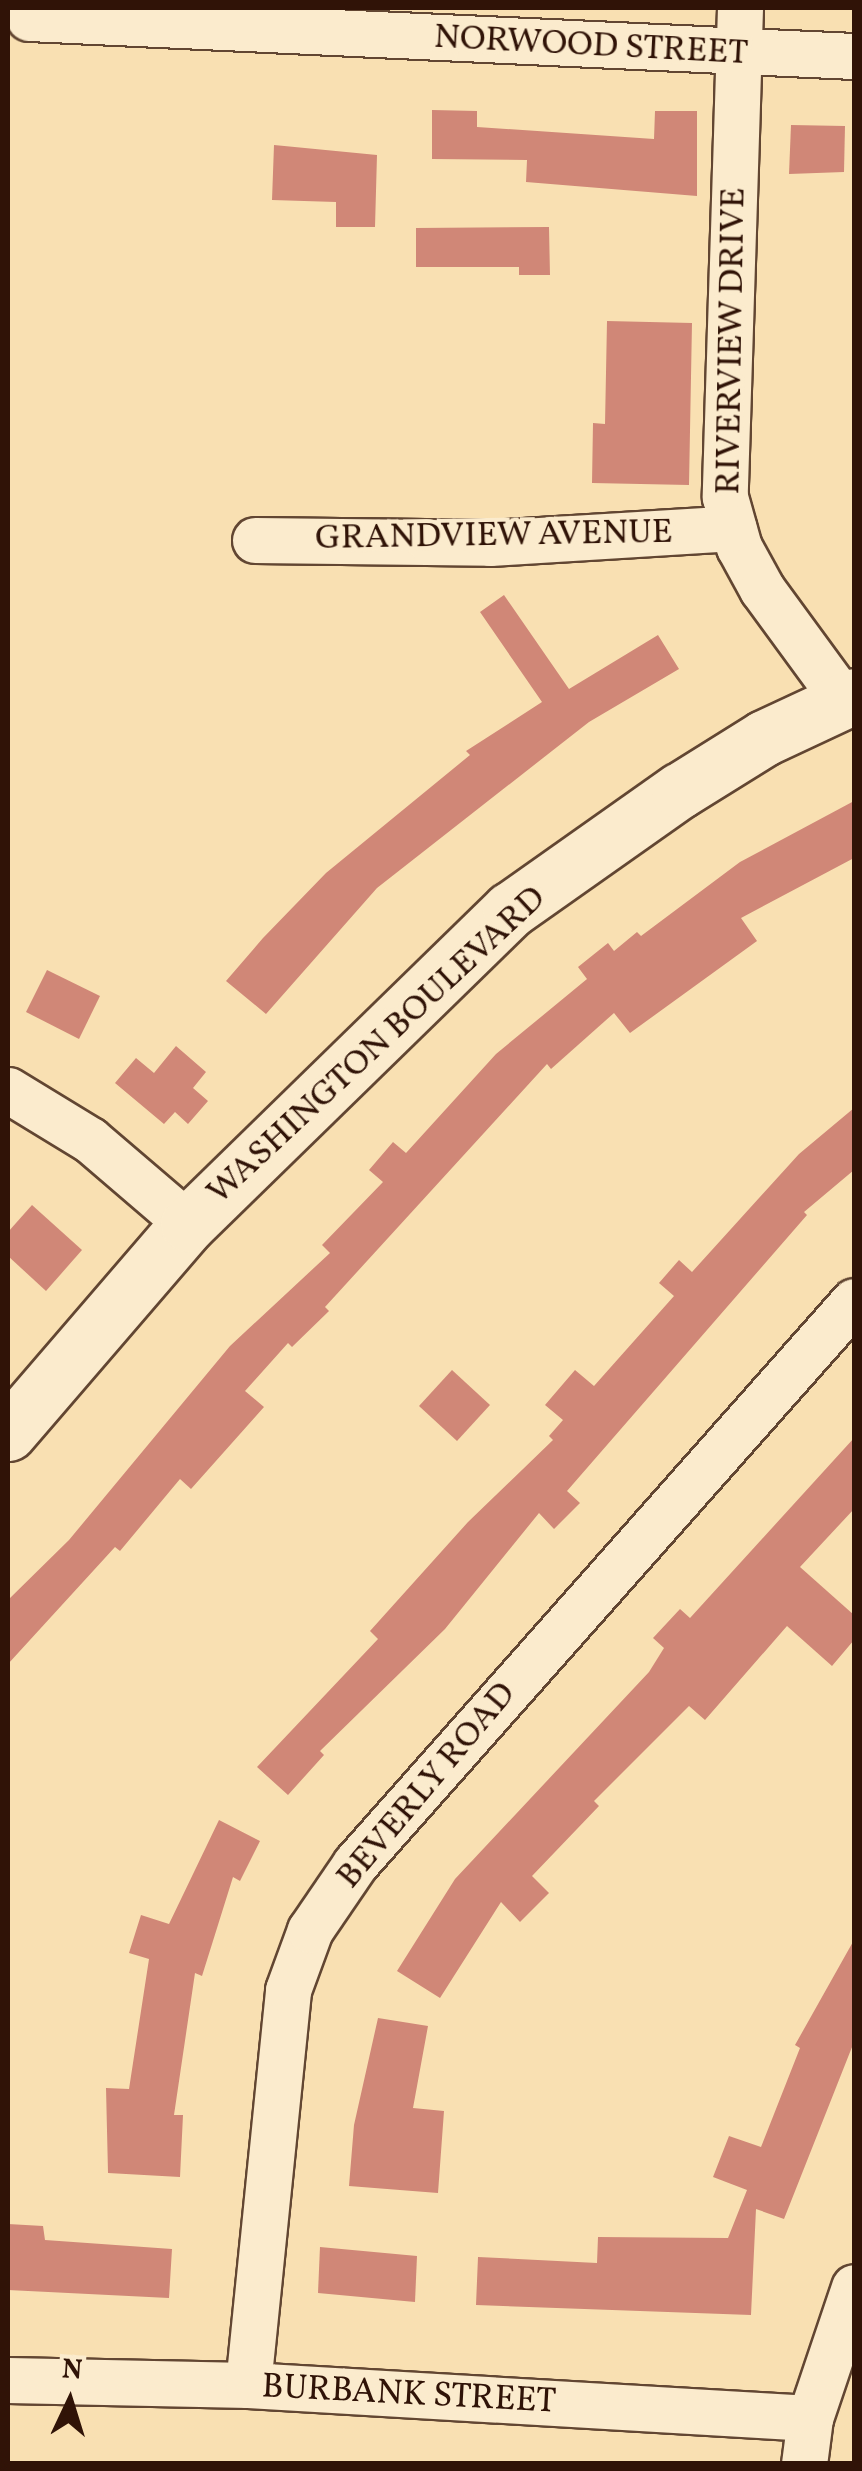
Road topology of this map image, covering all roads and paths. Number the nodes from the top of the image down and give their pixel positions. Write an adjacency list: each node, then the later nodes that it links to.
1 (740, 8): 3 (street, RIVERVIEW DRIVE)
2 (28, 18): 3 (street, NORWOOD STREET)
3 (739, 53): 4 (street, NORWOOD STREET); 5 (street, RIVERVIEW DRIVE)
4 (854, 56)
5 (734, 528): 6 (street, GRANDVIEW AVENUE); 7 (street, RIVERVIEW DRIVE)
6 (254, 540)
7 (849, 698): 9 (street, WASHINGTON BOULEVARD)
8 (8, 1090): 9 (street)
9 (188, 1224): 11 (street, WASHINGTON BOULEVARD)
10 (854, 1301): 14 (street, BEVERLY ROAD)
11 (8, 1433)
12 (854, 2287): 15 (street)
13 (8, 2380): 14 (street, BURBANK STREET)
14 (248, 2385): 15 (street, BURBANK STREET)
15 (810, 2418): 16 (street)
16 (804, 2464)

